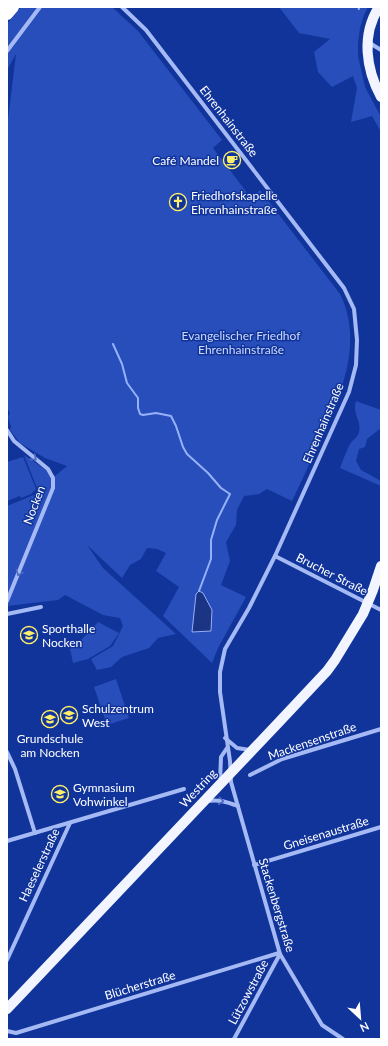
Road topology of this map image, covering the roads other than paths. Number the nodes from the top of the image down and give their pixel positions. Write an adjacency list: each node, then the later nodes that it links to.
1 (13, 7): 5 (highway)
2 (40, 7): 8 (street)
3 (122, 7): 11 (street, Ehrenhainstraße)
4 (379, 7): 6 (main road)
5 (7, 14)
6 (368, 42): 7 (street); 9 (main road)
7 (381, 50)
8 (7, 51)
9 (381, 97)
10 (7, 430): 13 (street, Nocken, one-way to 13)
11 (275, 556): 14 (street, Brucher Straße); 19 (street, Ehrenhainstraße)
12 (381, 566): 14 (main road, Westring)
13 (7, 601)
14 (368, 603): 16 (street, Brucher Straße); 21 (main road, Westring)
15 (41, 607): 17 (street)
16 (381, 610)
17 (7, 614)
18 (381, 729): 24 (street, Mackensenstraße)
19 (225, 738): 20 (street, Ehrenhainstraße); 21 (street)
20 (227, 748): 23 (street, Ehrenhainstraße); 25 (street)
21 (253, 750): 23 (main road, Westring)
22 (7, 752): 31 (street)
23 (230, 773): 25 (main road, Westring); 28 (street, Stackenbergstraße)
24 (250, 775)
25 (220, 783): 27 (main road, Westring)
26 (184, 788): 29 (street)
27 (203, 802): 28 (street, one-way to 28); 36 (main road, Westring)
28 (238, 806): 33 (street, Stackenbergstraße)
29 (70, 823): 31 (street); 35 (street, Haeselerstraße)
30 (381, 827): 33 (street, Gneisenaustraße)
31 (36, 833): 32 (street)
32 (7, 842)
33 (254, 865): 34 (street, Stackenbergstraße)
34 (280, 954): 37 (street, Blücherstraße); 38 (street, Lützowstraße); 39 (street, Stackenbergstraße)
35 (7, 960)
36 (7, 1009)
37 (7, 1031)
38 (234, 1039)
39 (342, 1039)

